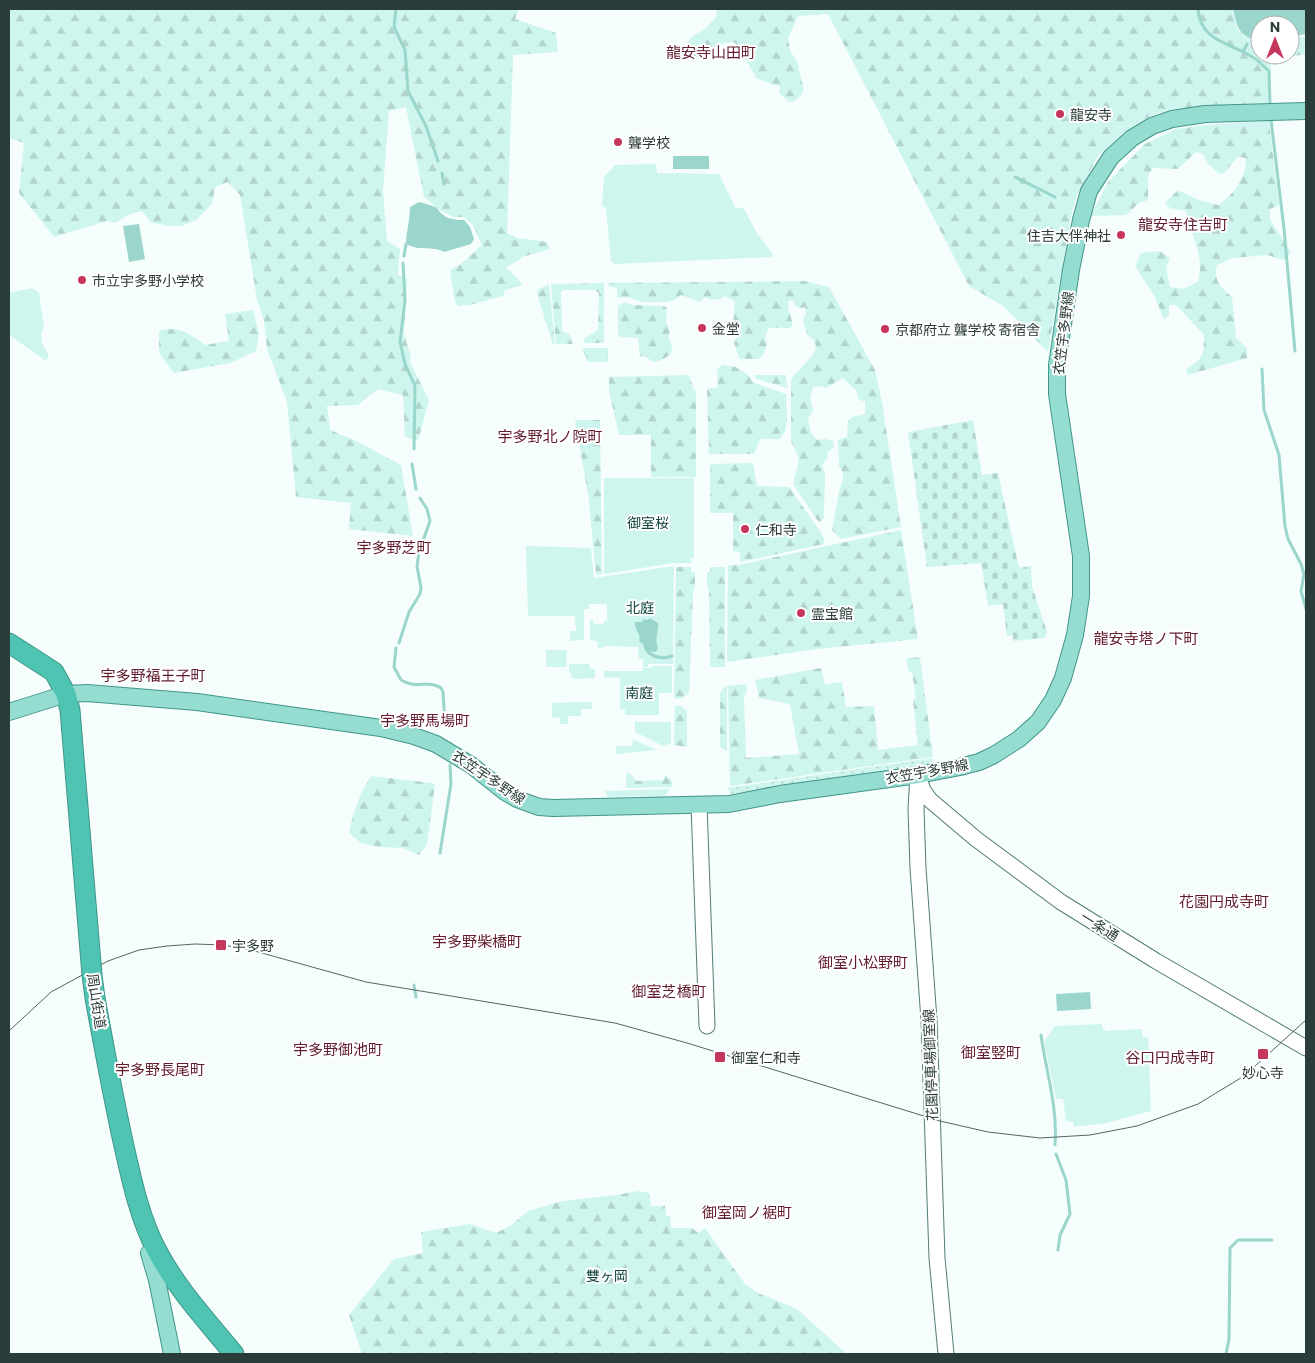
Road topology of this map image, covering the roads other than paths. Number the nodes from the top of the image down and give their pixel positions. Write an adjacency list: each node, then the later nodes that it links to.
1 (1306, 110): 5 (main road, 衣笠宇多野線)
2 (9, 643): 3 (highway, 周山街道)
3 (66, 694): 4 (main road, 衣笠宇多野線); 6 (main road, 衣笠宇多野線); 9 (highway, 周山街道)
4 (9, 712)
5 (918, 775): 6 (main road, 衣笠宇多野線); 8 (main road, 一条通); 12 (main road, 花園停車場御室線)
6 (699, 805): 7 (main road)
7 (707, 1026)
8 (1306, 1048)
9 (156, 1249): 10 (main road); 11 (highway, 周山街道)
10 (172, 1354)
11 (234, 1354)
12 (946, 1354)

